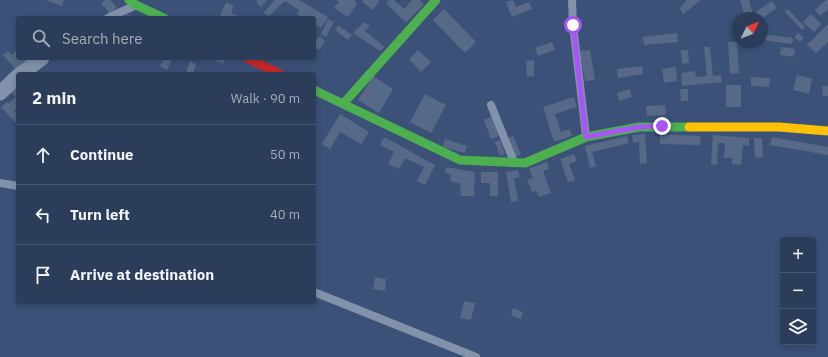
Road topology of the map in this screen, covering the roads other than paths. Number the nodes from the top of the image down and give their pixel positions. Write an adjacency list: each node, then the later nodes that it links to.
1 (436, 0): 13 (street)
2 (572, 0): 16 (lane)
3 (133, 2): 4 (lane); 5 (street)
4 (111, 16)
5 (160, 16)
6 (39, 60): 8 (street)
7 (251, 60): 9 (street)
8 (24, 72)
9 (276, 72)
10 (16, 78): 12 (street)
11 (316, 91): 13 (street)
12 (0, 93)
13 (343, 104): 17 (street)
14 (491, 105): 17 (lane)
15 (828, 131): 16 (street)
16 (586, 137): 17 (street)
17 (514, 163)
18 (0, 183): 19 (lane)
19 (16, 186)
20 (316, 293): 21 (lane)
21 (476, 357)

